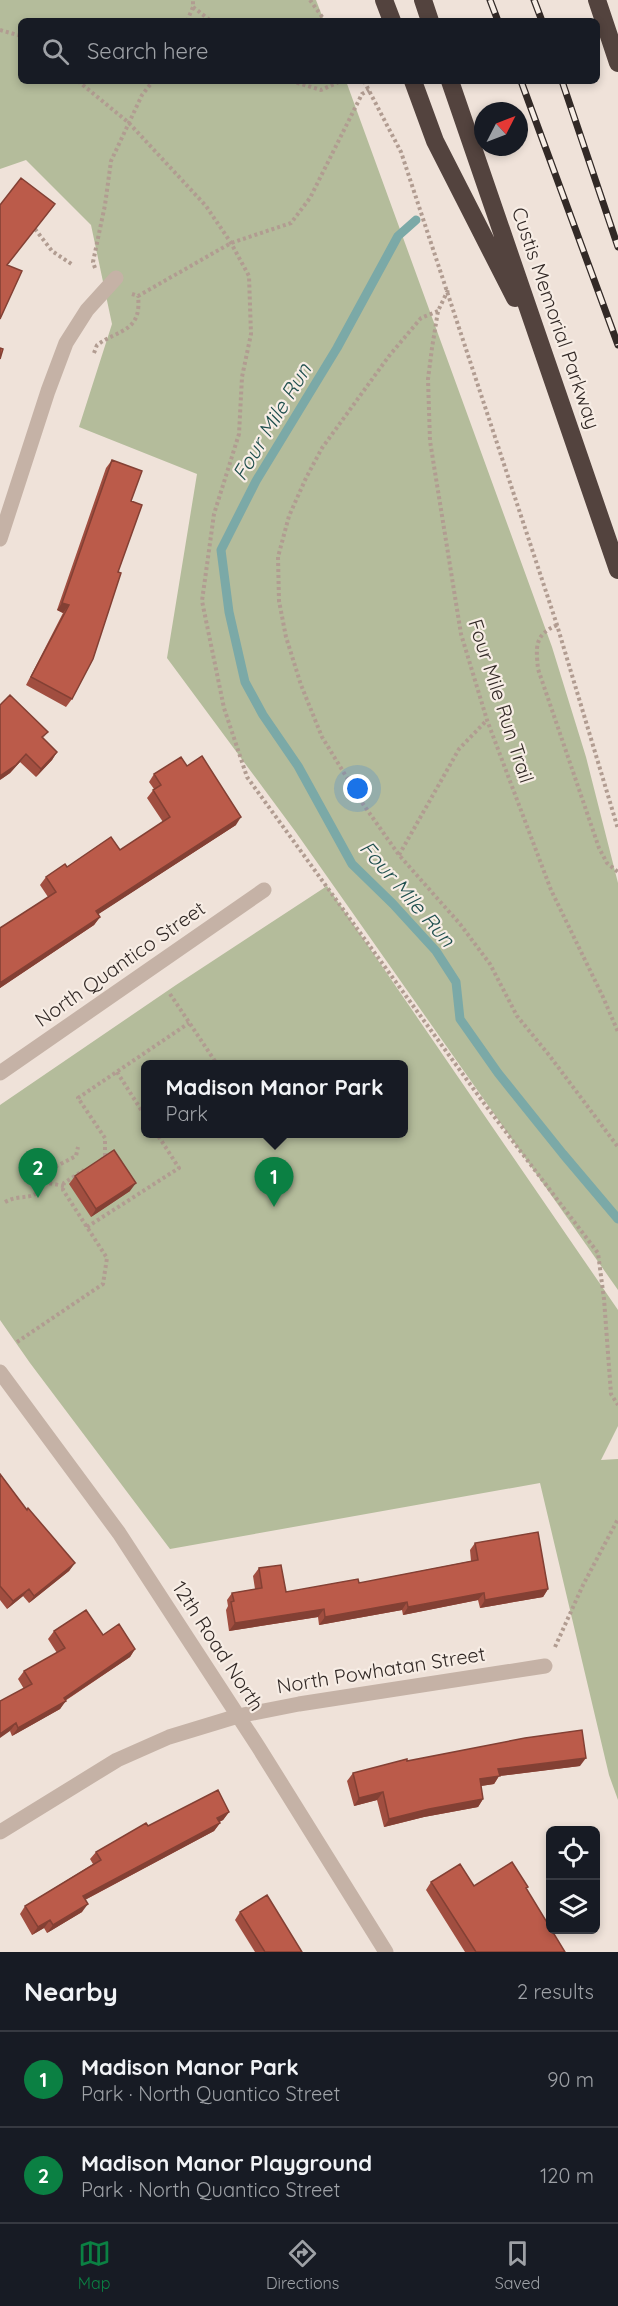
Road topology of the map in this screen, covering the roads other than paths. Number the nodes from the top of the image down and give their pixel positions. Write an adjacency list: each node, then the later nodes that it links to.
1 (384, 0): 4 (highway)
2 (423, 0): 5 (highway)
3 (597, 0): 6 (highway)
4 (391, 18)
5 (429, 18)
6 (618, 63)
7 (414, 84): 10 (highway)
8 (451, 84): 10 (highway, Custis Memorial Parkway)
9 (113, 281): 11 (street)
10 (544, 355): 12 (highway, Custis Memorial Parkway)
11 (0, 539)
12 (618, 570)
13 (264, 890): 14 (street, North Quantico Street)
14 (0, 1073)
15 (0, 1372): 17 (street, 12th Road North)
16 (544, 1666): 17 (street, North Powhatan Street)
17 (238, 1716): 18 (street, North Powhatan Street); 19 (street, 12th Road North)
18 (0, 1832)
19 (386, 1952)

